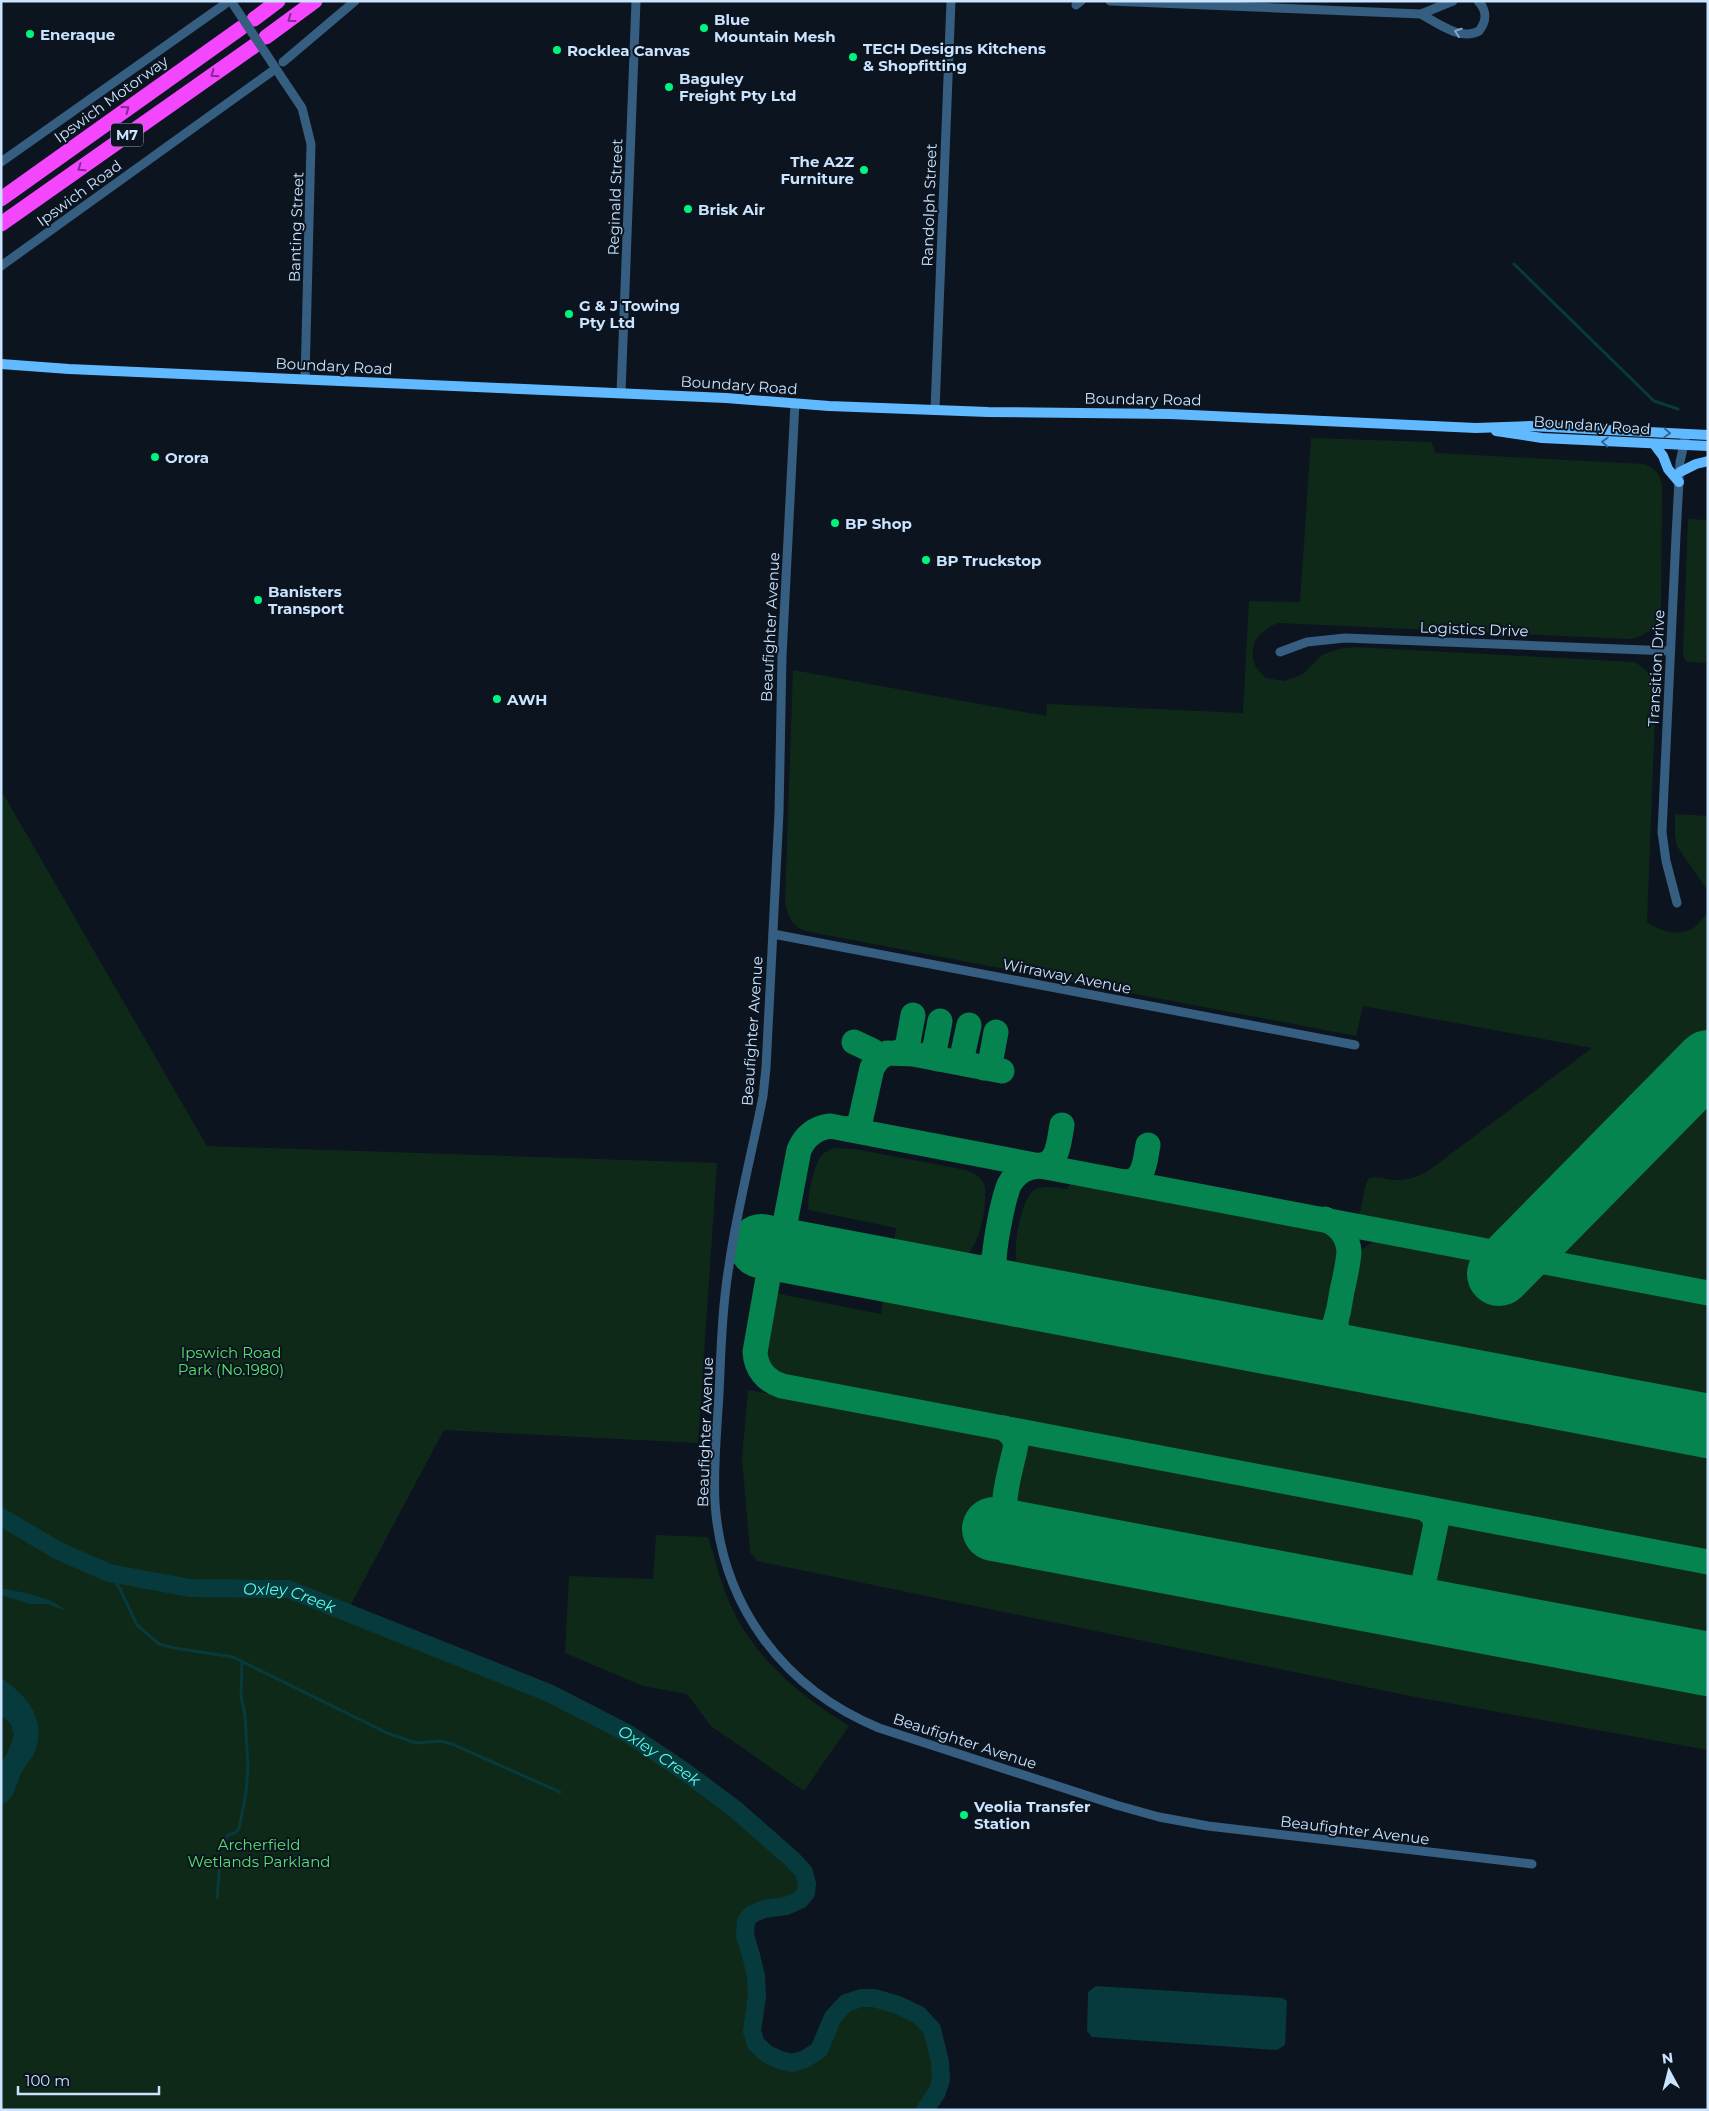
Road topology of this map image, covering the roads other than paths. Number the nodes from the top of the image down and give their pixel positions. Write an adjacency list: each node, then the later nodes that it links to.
1 (278, 1): 14 (highway, Ipswich Motorway / M7, one-way to 1)
2 (315, 1): 15 (highway, M7, one-way to 15)
3 (355, 1): 11 (street)
4 (636, 1): 19 (street, Reginald Street)
5 (951, 1): 21 (street, Randolph Street)
6 (1110, 1): 10 (street)
7 (1453, 1): 10 (street)
8 (1478, 1): 10 (street, one-way to 10)
9 (228, 2): 13 (street); 18 (street, Banting Street, bridge)
10 (1421, 14)
11 (283, 62)
12 (271, 72): 16 (street, Ipswich Road)
13 (1, 162)
14 (1, 199)
15 (1, 224)
16 (1, 266)
17 (1, 364): 18 (main road, Boundary Road)
18 (305, 379): 19 (main road, Boundary Road)
19 (621, 393): 20 (main road, Boundary Road)
20 (795, 403): 21 (main road, Boundary Road); 33 (street, Beaufighter Avenue)
21 (935, 410): 22 (main road, Boundary Road)
22 (1476, 428): 23 (main road, Boundary Road, one-way to 23); 25 (main road, Boundary Road, one-way to 22)
23 (1686, 434): 24 (main road, Boundary Road); 26 (street, Transition Drive)
24 (1708, 435)
25 (1654, 444): 26 (main road, Boundary Road); 29 (main road)
26 (1683, 445): 27 (main road, Boundary Road); 29 (street, Transition Drive)
27 (1708, 446)
28 (1708, 461): 29 (main road)
29 (1679, 477): 30 (street, Transition Drive)
30 (1670, 651): 31 (street, Logistics Drive); 32 (street, Transition Drive)
31 (1280, 652)
32 (1677, 903)
33 (773, 934): 34 (street, Wirraway Avenue); 35 (street, Beaufighter Avenue)
34 (1356, 1046)
35 (1532, 1864)

